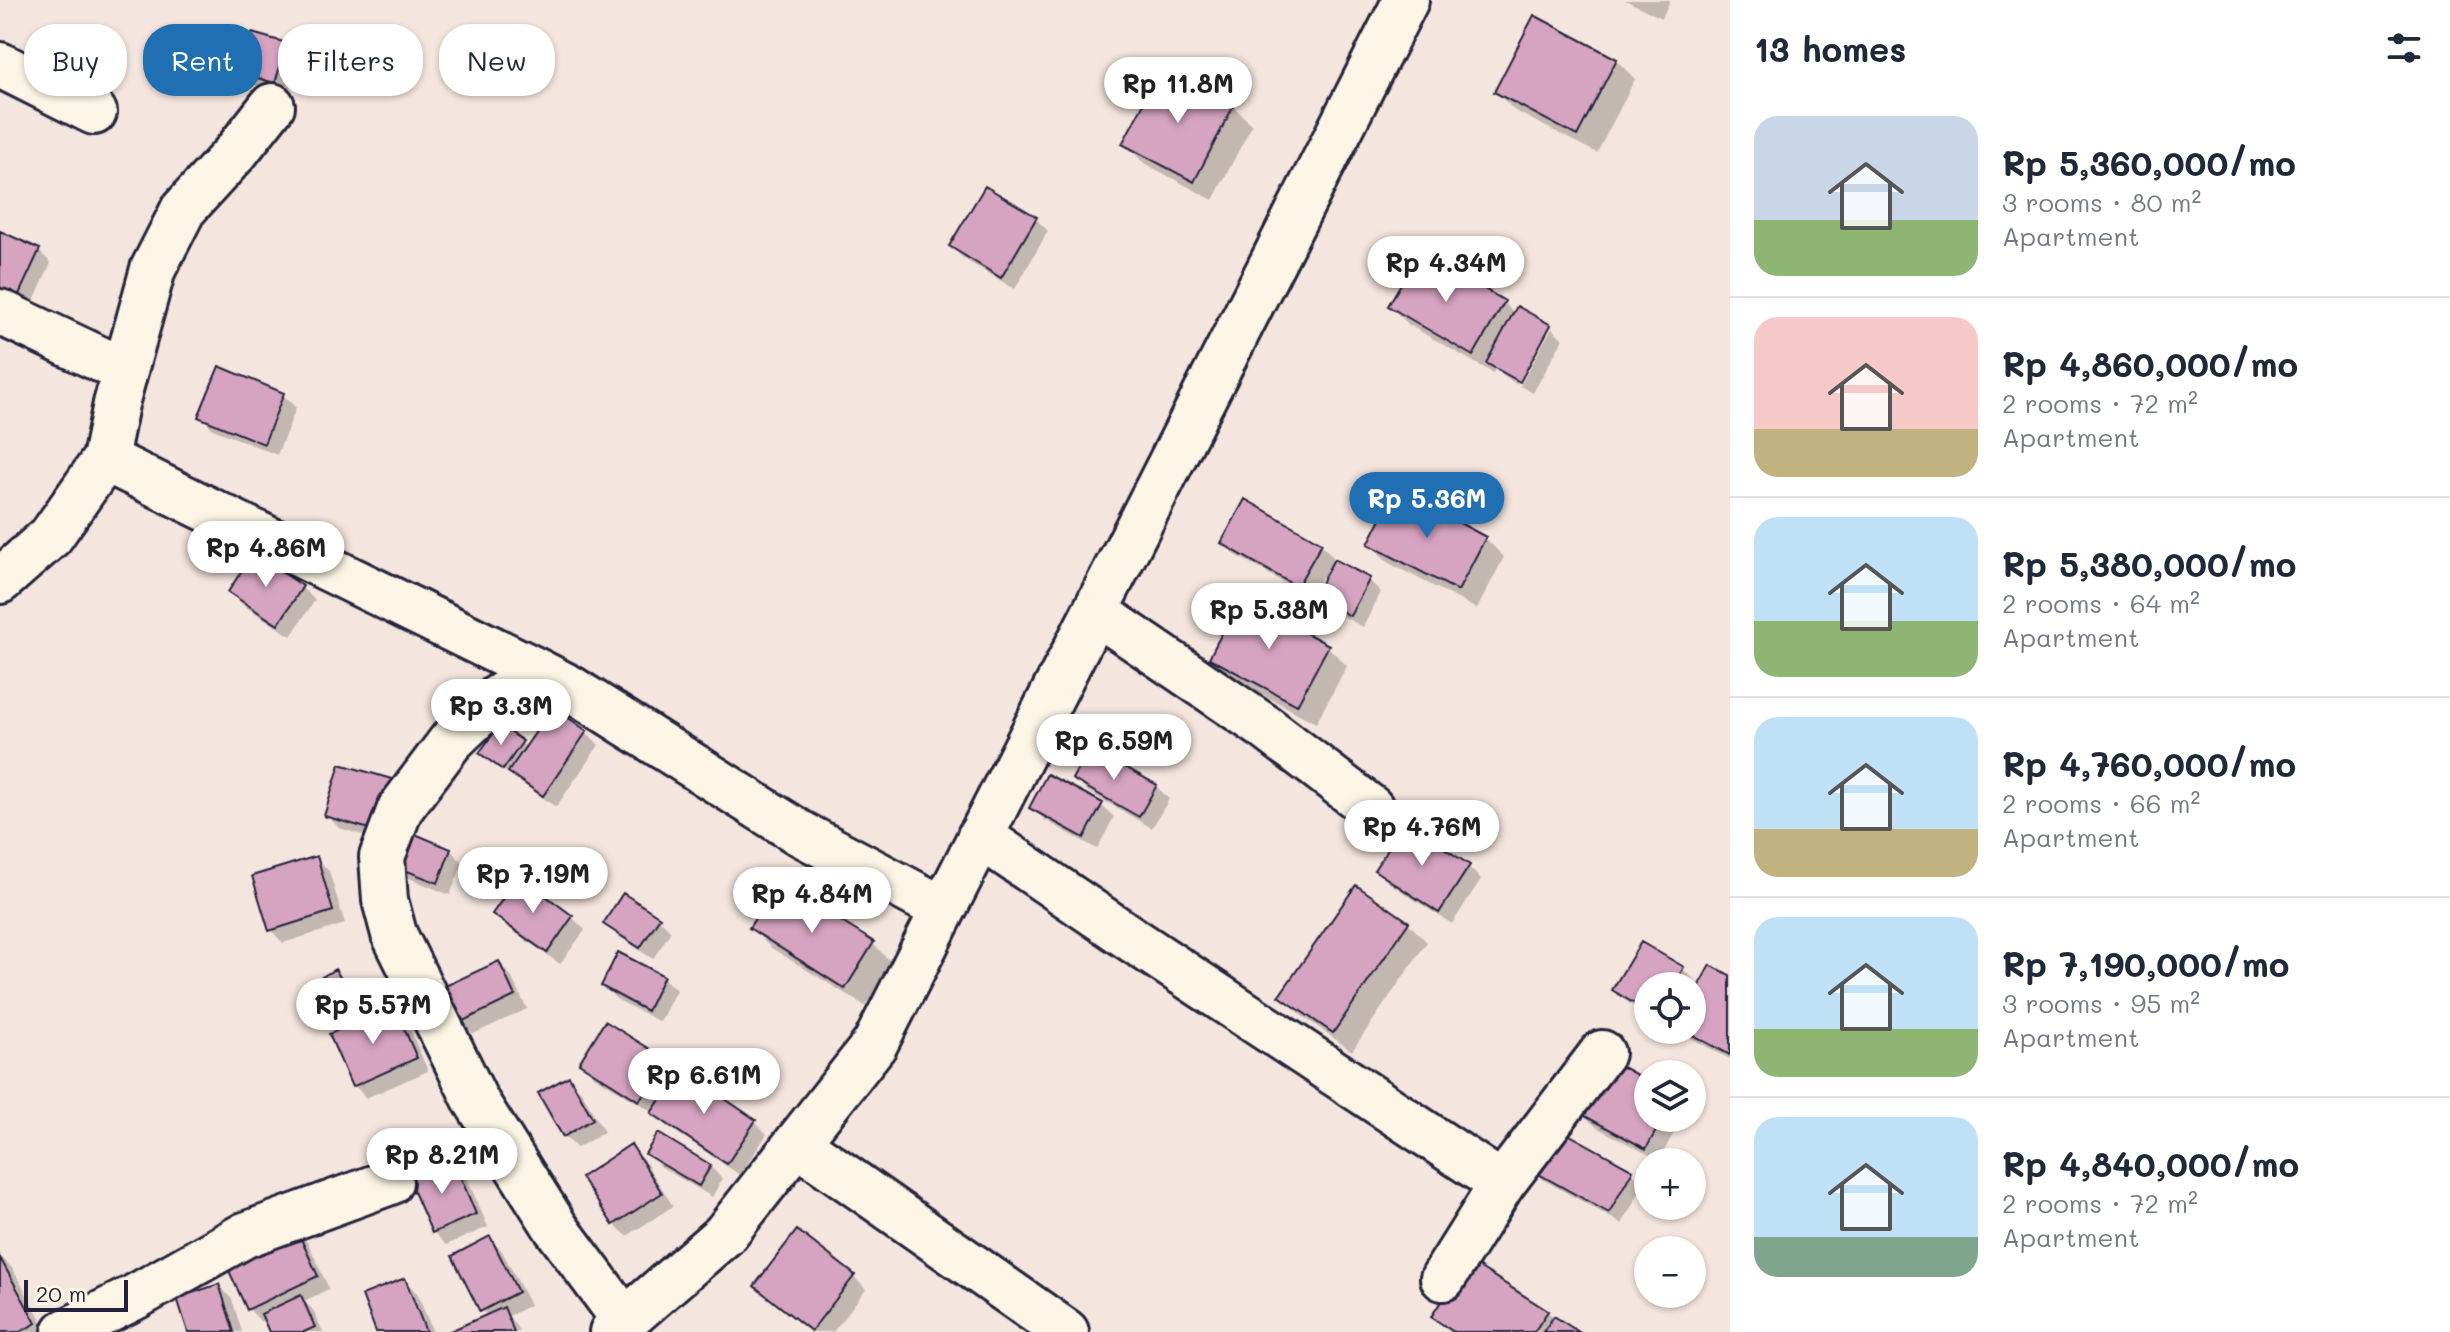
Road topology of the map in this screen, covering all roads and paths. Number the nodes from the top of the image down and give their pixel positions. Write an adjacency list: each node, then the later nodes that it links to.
1 (1406, 0): 9 (street)
2 (0, 65): 4 (street)
3 (272, 106): 6 (street)
4 (94, 112)
5 (0, 312): 6 (street)
6 (125, 371): 7 (street)
7 (105, 459): 8 (street); 10 (street)
8 (0, 581)
9 (1096, 612): 11 (street); 12 (street)
10 (539, 672): 13 (street); 19 (street)
11 (1371, 808)
12 (980, 836): 13 (street); 17 (street)
13 (943, 909): 15 (street)
14 (1602, 1053): 17 (street)
15 (797, 1143): 19 (street); 21 (street)
16 (390, 1182): 20 (street)
17 (1502, 1184): 18 (street)
18 (1443, 1278)
19 (619, 1326)
20 (65, 1332)
21 (1066, 1332)

